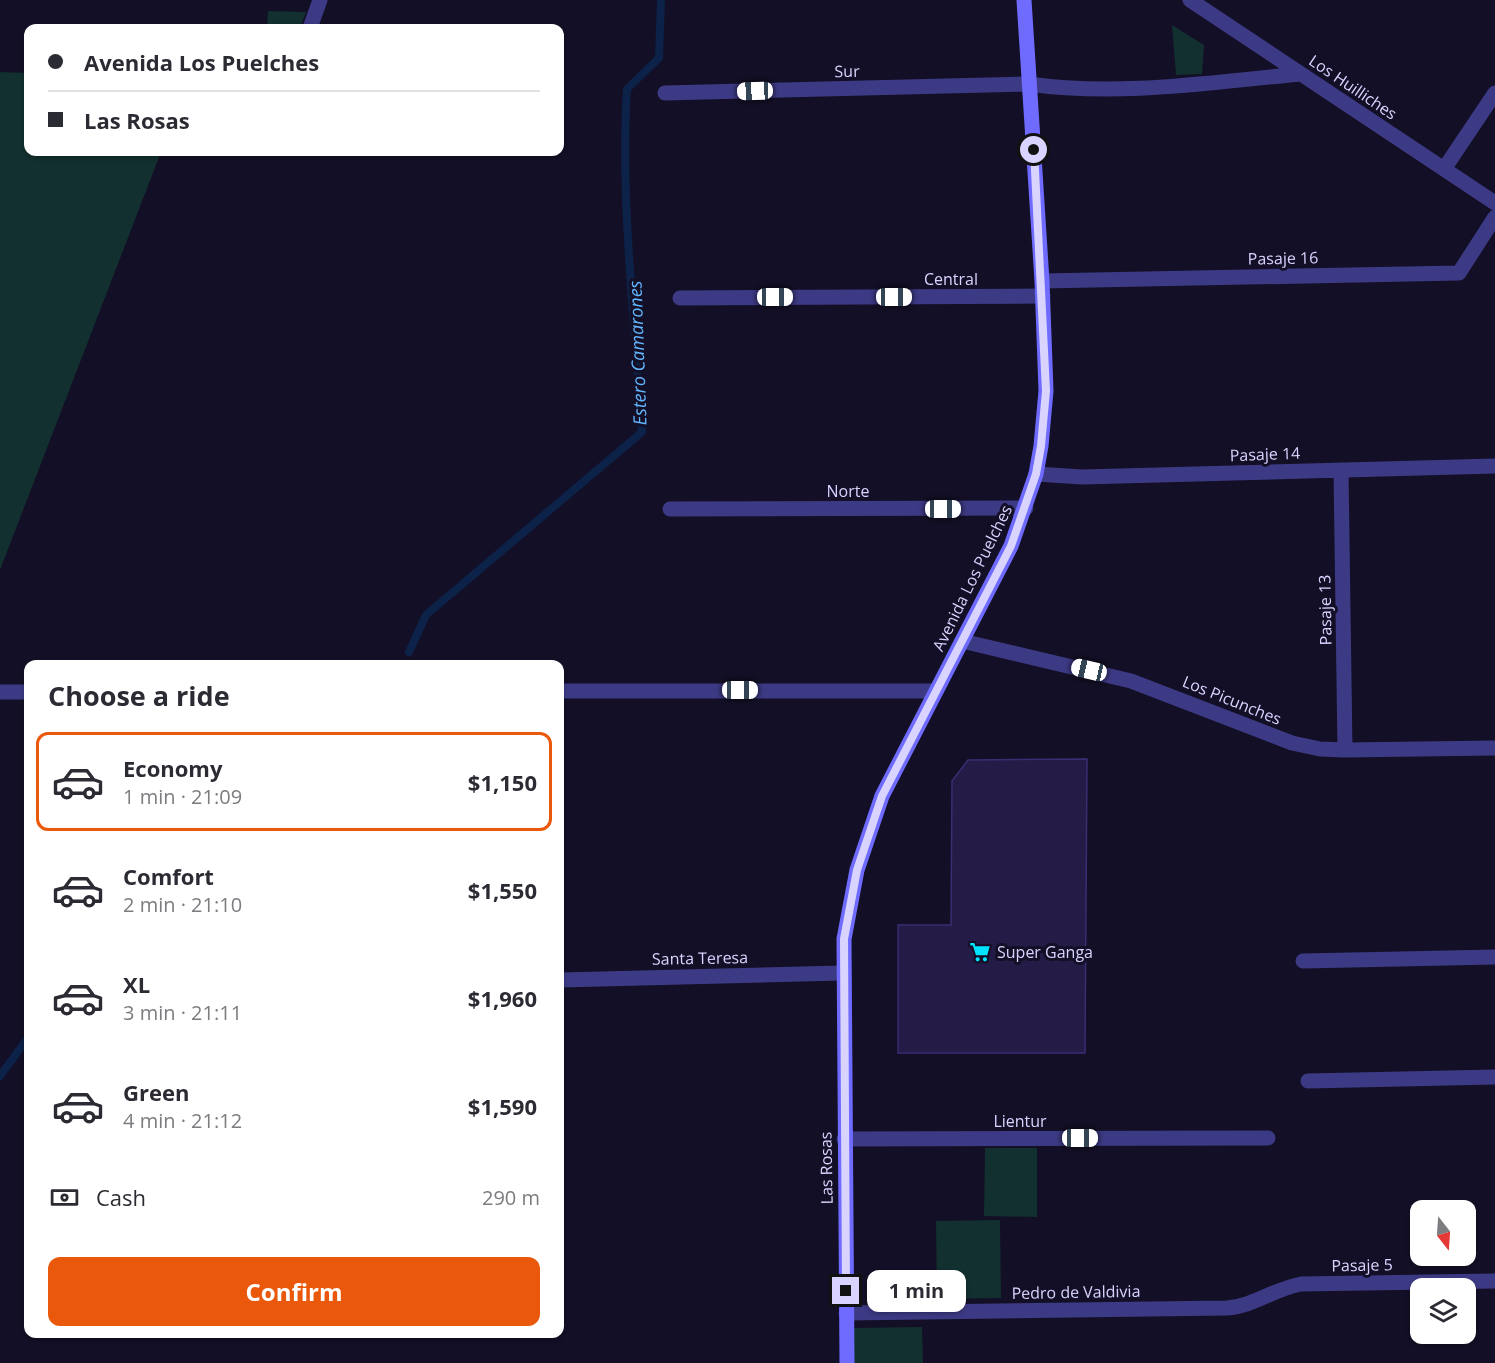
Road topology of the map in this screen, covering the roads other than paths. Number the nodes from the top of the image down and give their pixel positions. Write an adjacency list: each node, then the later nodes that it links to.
1 (320, 0): 4 (street)
2 (1024, 0): 6 (main road, Avenida Los Puelches)
3 (1192, 0): 5 (street, Los Huilliches)
4 (311, 24)
5 (1301, 74): 6 (street, Sur); 9 (street, Los Huilliches)
6 (1029, 84): 7 (street, Sur); 12 (main road, Avenida Los Puelches)
7 (665, 93)
8 (1495, 93): 9 (street)
9 (1444, 169): 10 (street, Los Huilliches)
10 (1495, 203)
11 (1495, 217): 12 (street, Pasaje 16)
12 (1042, 289): 13 (street, Central); 16 (main road, Avenida Los Puelches)
13 (680, 298)
14 (1495, 466): 15 (street, Pasaje 14)
15 (1341, 470): 16 (street, Pasaje 14); 25 (street, Pasaje 13)
16 (1036, 474): 17 (main road, Avenida Los Puelches)
17 (1026, 508): 18 (street, Norte); 19 (main road, Avenida Los Puelches)
18 (670, 509)
19 (962, 641): 21 (main road, Avenida Los Puelches); 25 (street, Los Picunches)
20 (564, 691): 21 (street)
21 (935, 691): 28 (main road, Avenida Los Puelches)
22 (0, 692): 23 (street)
23 (24, 692)
24 (1495, 748): 25 (street, Los Picunches)
25 (1345, 750)
26 (1495, 957): 27 (street)
27 (1303, 961)
28 (842, 973): 29 (street, Santa Teresa); 33 (main road, Las Rosas)
29 (564, 980)
30 (1495, 1077): 31 (street)
31 (1308, 1081)
32 (1268, 1138): 33 (street, Lientur)
33 (844, 1139): 36 (main road, Las Rosas)
34 (1495, 1281): 35 (street, Pasaje 5)
35 (1301, 1284): 36 (street, Pedro de Valdivia)
36 (846, 1313): 37 (main road, Las Rosas)
37 (847, 1363)

